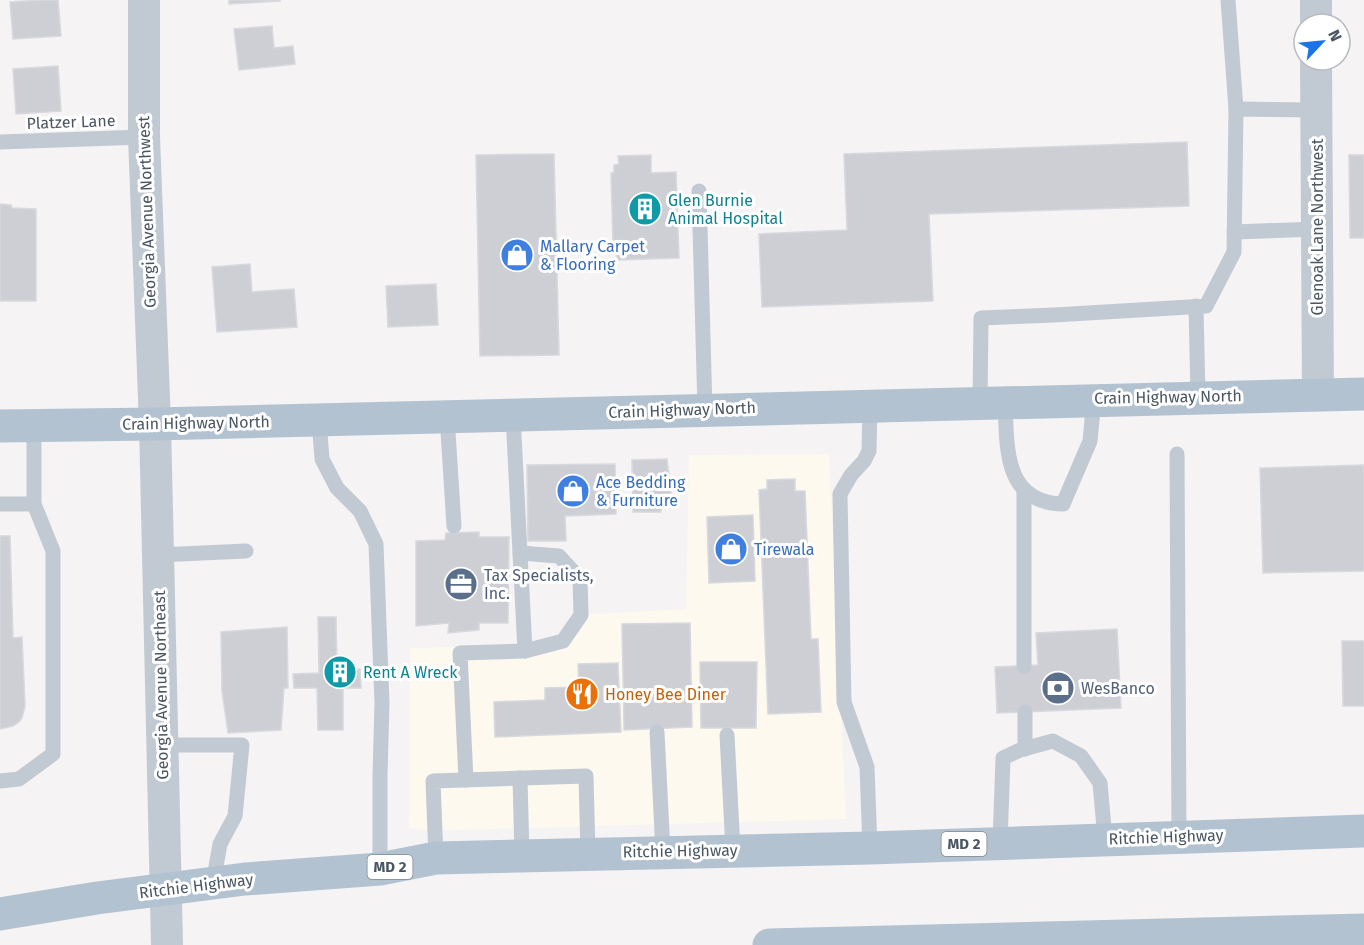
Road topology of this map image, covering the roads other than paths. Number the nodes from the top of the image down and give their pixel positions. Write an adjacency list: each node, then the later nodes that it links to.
1 (144, 0): 6 (street, Georgia Avenue Northwest)
2 (1228, 0): 4 (lane)
3 (1316, 72): 5 (street, Glenoak Lane Northwest)
4 (1236, 109): 5 (lane); 10 (lane)
5 (1317, 111): 9 (street, Glenoak Lane Northwest)
6 (144, 138): 7 (lane, Platzer Lane); 22 (street, Georgia Avenue Northwest)
7 (0, 142)
8 (699, 192): 18 (lane)
9 (1317, 229): 10 (lane); 13 (street, Glenoak Lane Northwest)
10 (1234, 232): 11 (lane)
11 (1196, 306): 14 (lane); 16 (lane)
12 (1364, 393): 13 (main road, Crain Highway North)
13 (1318, 394): 14 (main road, Crain Highway North)
14 (1198, 397): 15 (main road, Crain Highway North)
15 (1094, 399): 16 (main road, Crain Highway North); 26 (lane)
16 (992, 402): 17 (main road, Crain Highway North); 26 (lane)
17 (870, 405): 18 (main road, Crain Highway North); 47 (lane)
18 (705, 410): 19 (main road, Crain Highway North)
19 (513, 415): 20 (main road, Crain Highway North); 31 (lane)
20 (447, 417): 21 (main road, Crain Highway North); 29 (lane)
21 (319, 420): 22 (main road, Crain Highway North); 53 (lane)
22 (155, 424): 24 (main road, Crain Highway North); 32 (street, Georgia Avenue Northeast)
23 (0, 426): 24 (main road, Crain Highway North)
24 (34, 426): 28 (lane)
25 (1177, 454): 44 (lane)
26 (1024, 491): 34 (lane)
27 (0, 504): 28 (lane)
28 (34, 504): 42 (lane)
29 (454, 526)
30 (246, 551): 32 (lane)
31 (520, 553): 33 (lane); 33 (lane)
32 (159, 555): 38 (street, Georgia Avenue Northeast)
33 (525, 651): 41 (lane)
34 (1024, 666)
35 (1025, 712): 39 (lane)
36 (657, 732): 49 (lane)
37 (727, 735): 48 (lane)
38 (161, 745): 54 (lane); 55 (street, Georgia Avenue Northeast)
39 (1025, 749): 45 (lane); 46 (lane)
40 (520, 778): 41 (lane); 50 (lane); 51 (lane)
41 (466, 780): 52 (lane)
42 (0, 781)
43 (1364, 831): 44 (main road, Ritchie Highway / MD 2)
44 (1179, 837): 45 (main road, Ritchie Highway / MD 2)
45 (1105, 839): 46 (main road, Ritchie Highway / MD 2)
46 (1000, 843): 47 (main road, Ritchie Highway / MD 2)
47 (870, 848): 48 (main road, Ritchie Highway / MD 2)
48 (733, 850): 49 (main road, Ritchie Highway / MD 2)
49 (663, 852): 50 (main road, Ritchie Highway / MD 2)
50 (588, 854): 51 (main road, Ritchie Highway / MD 2)
51 (522, 855): 52 (main road, Ritchie Highway / MD 2)
52 (436, 858): 53 (main road, Ritchie Highway / MD 2)
53 (381, 869): 54 (main road, Ritchie Highway / MD 2)
54 (213, 883): 55 (main road, Ritchie Highway / MD 2)
55 (166, 889): 56 (main road, Ritchie Highway / MD 2); 62 (street, Georgia Avenue Northeast)
56 (0, 914)
57 (1364, 930): 58 (main road); 64 (lane)
58 (1312, 938): 59 (main road)
59 (1171, 940): 60 (main road)
60 (1074, 941): 61 (main road)
61 (830, 944): 63 (main road)
62 (167, 945)
63 (769, 945)
64 (1364, 945)

